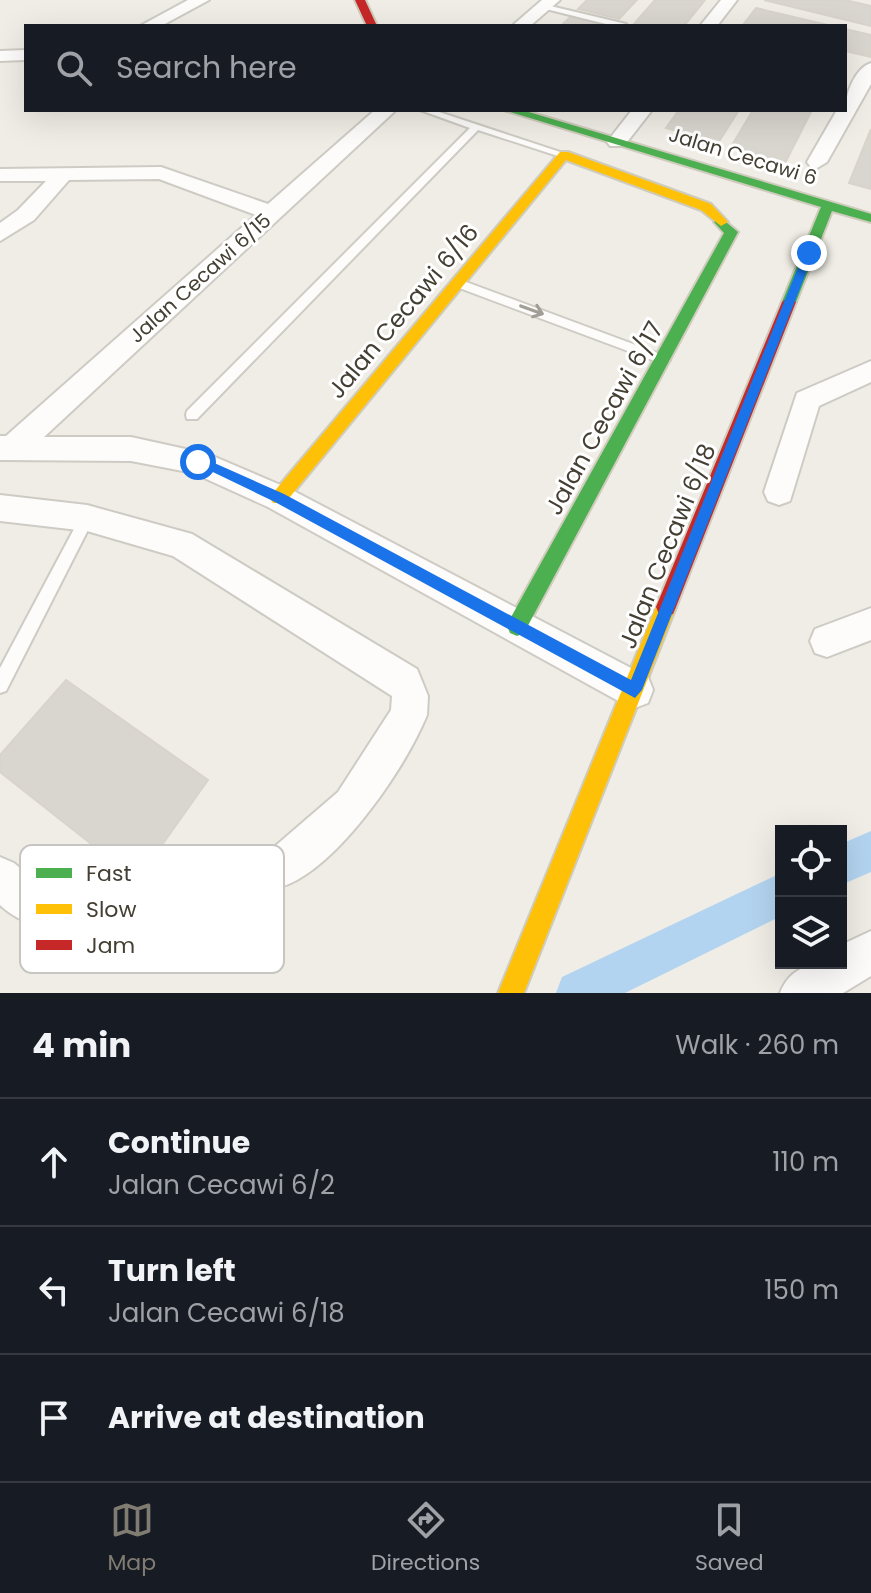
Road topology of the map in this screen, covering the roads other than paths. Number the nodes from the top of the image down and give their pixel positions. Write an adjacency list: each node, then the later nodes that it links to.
1 (201, 0): 5 (street)
2 (360, 0): 6 (street)
3 (729, 0): 9 (street)
4 (549, 3): 7 (street); 8 (lane)
5 (164, 24)
6 (371, 24)
7 (523, 24)
8 (617, 24)
9 (710, 24)
10 (24, 55): 11 (street)
11 (0, 56)
12 (866, 67): 13 (street)
13 (847, 104)
14 (384, 112): 27 (street, Jalan Cecawi 6/15)
15 (430, 112): 19 (lane)
16 (517, 112): 20 (street, Jalan Cecawi 6)
17 (640, 112): 20 (street)
18 (843, 112): 22 (street)
19 (476, 127): 21 (lane); 35 (lane)
20 (617, 142): 24 (street, Jalan Cecawi 6)
21 (564, 155): 32 (street, Jalan Cecawi 6/16); 33 (street, Jalan Cecawi 6/17)
22 (817, 162)
23 (65, 172): 25 (street); 27 (street); 29 (street)
24 (721, 173): 26 (street, Jalan Cecawi 6); 31 (street)
25 (0, 175)
26 (828, 205): 28 (street, Jalan Cecawi 6); 31 (street, Jalan Cecawi 6/18)
27 (272, 213): 36 (street, Jalan Cecawi 6/15)
28 (871, 218)
29 (0, 234)
30 (834, 239): 31 (street)
31 (811, 249): 45 (street, Jalan Cecawi 6/18)
32 (458, 283): 33 (lane, one-way to 33); 38 (street, Jalan Cecawi 6/16)
33 (664, 360): 42 (street, Jalan Cecawi 6/17)
34 (871, 371): 37 (street)
35 (192, 415)
36 (7, 447): 38 (street)
37 (779, 492)
38 (279, 498): 42 (street)
39 (0, 508): 40 (street)
40 (87, 518): 44 (lane); 46 (street)
41 (871, 624): 43 (street)
42 (517, 626): 45 (street)
43 (827, 641)
44 (0, 685)
45 (635, 690): 50 (street, Jalan Cecawi 6/18)
46 (284, 865)
47 (0, 877): 48 (street)
48 (20, 895)
49 (871, 952): 51 (street)
50 (511, 993)
51 (802, 993)

